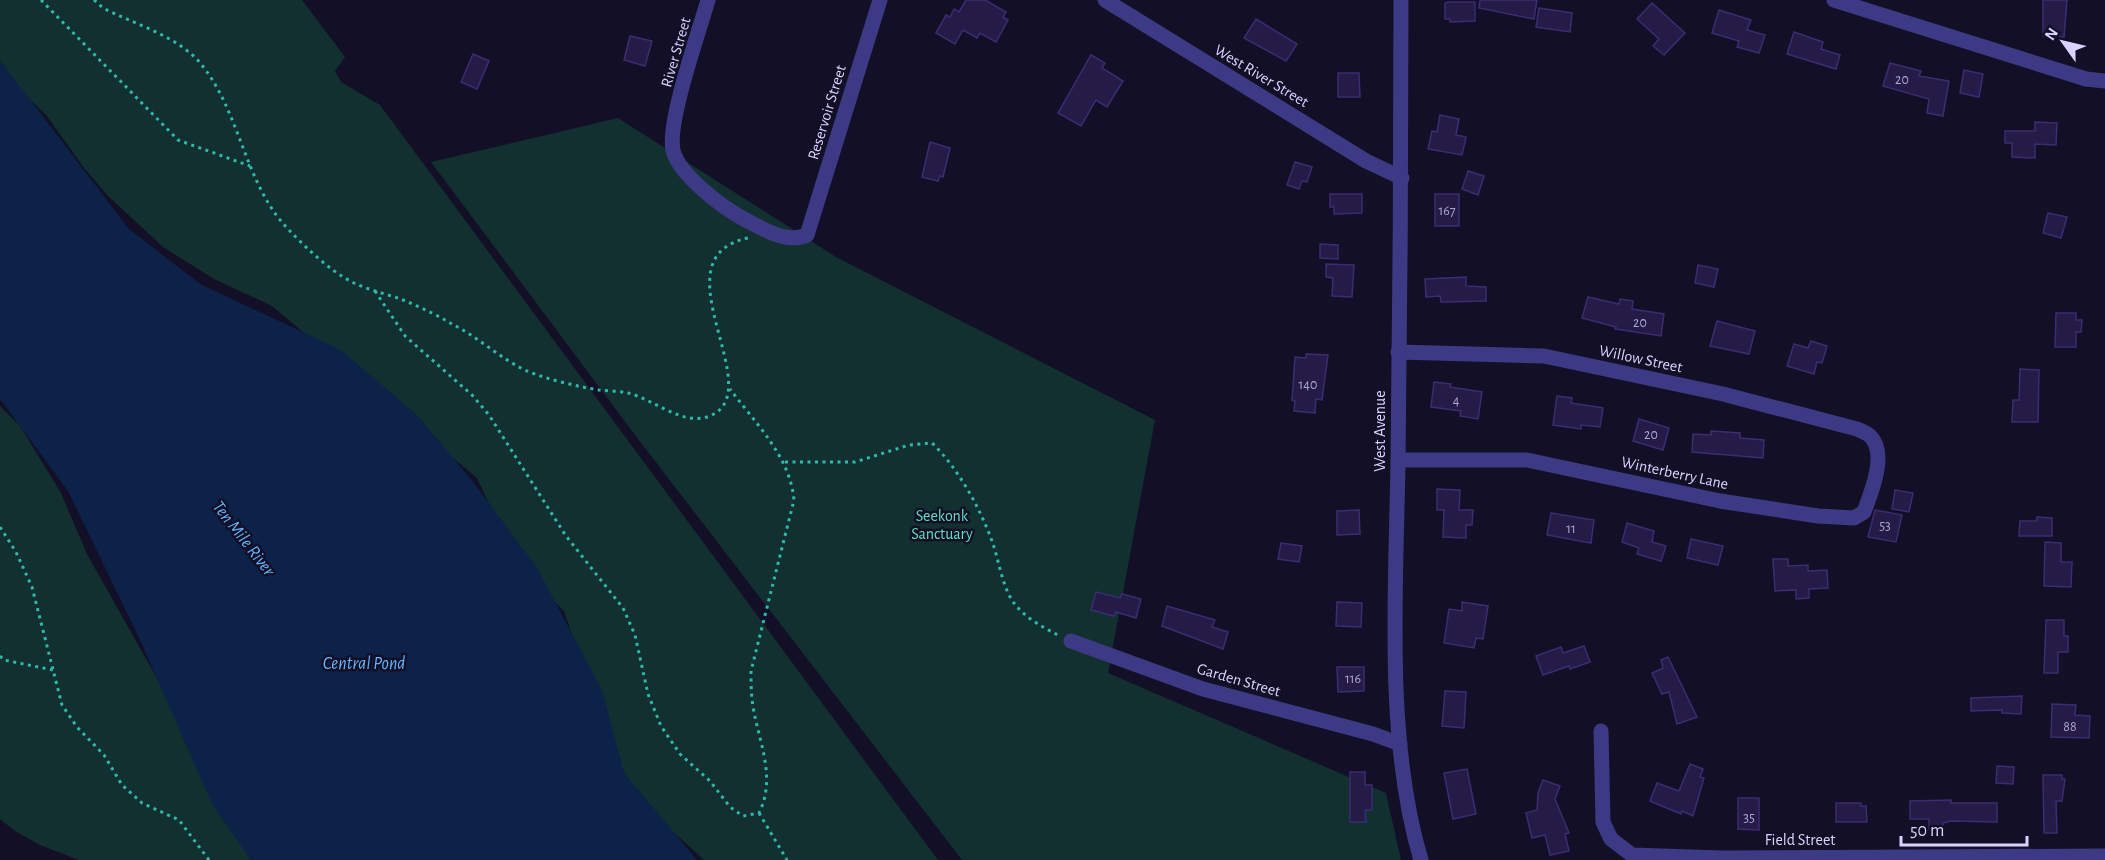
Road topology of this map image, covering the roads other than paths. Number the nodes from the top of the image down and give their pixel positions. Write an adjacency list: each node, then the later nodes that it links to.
1 (708, 0): 8 (street, River Street)
2 (880, 0): 8 (street, Reservoir Street)
3 (1105, 0): 7 (street, West River Street)
4 (1401, 0): 7 (street, West Avenue)
5 (1834, 0): 6 (street)
6 (2105, 81)
7 (1402, 178): 9 (street, West Avenue)
8 (807, 235)
9 (1398, 352): 10 (street, Willow Street); 11 (street, West Avenue)
10 (1870, 436): 11 (street, Winterberry Lane)
11 (1398, 460): 14 (street, West Avenue)
12 (1071, 641): 14 (street, Garden Street)
13 (1601, 731): 15 (street, Field Street)
14 (1400, 744): 16 (street, West Avenue)
15 (2105, 856)
16 (1421, 860)

